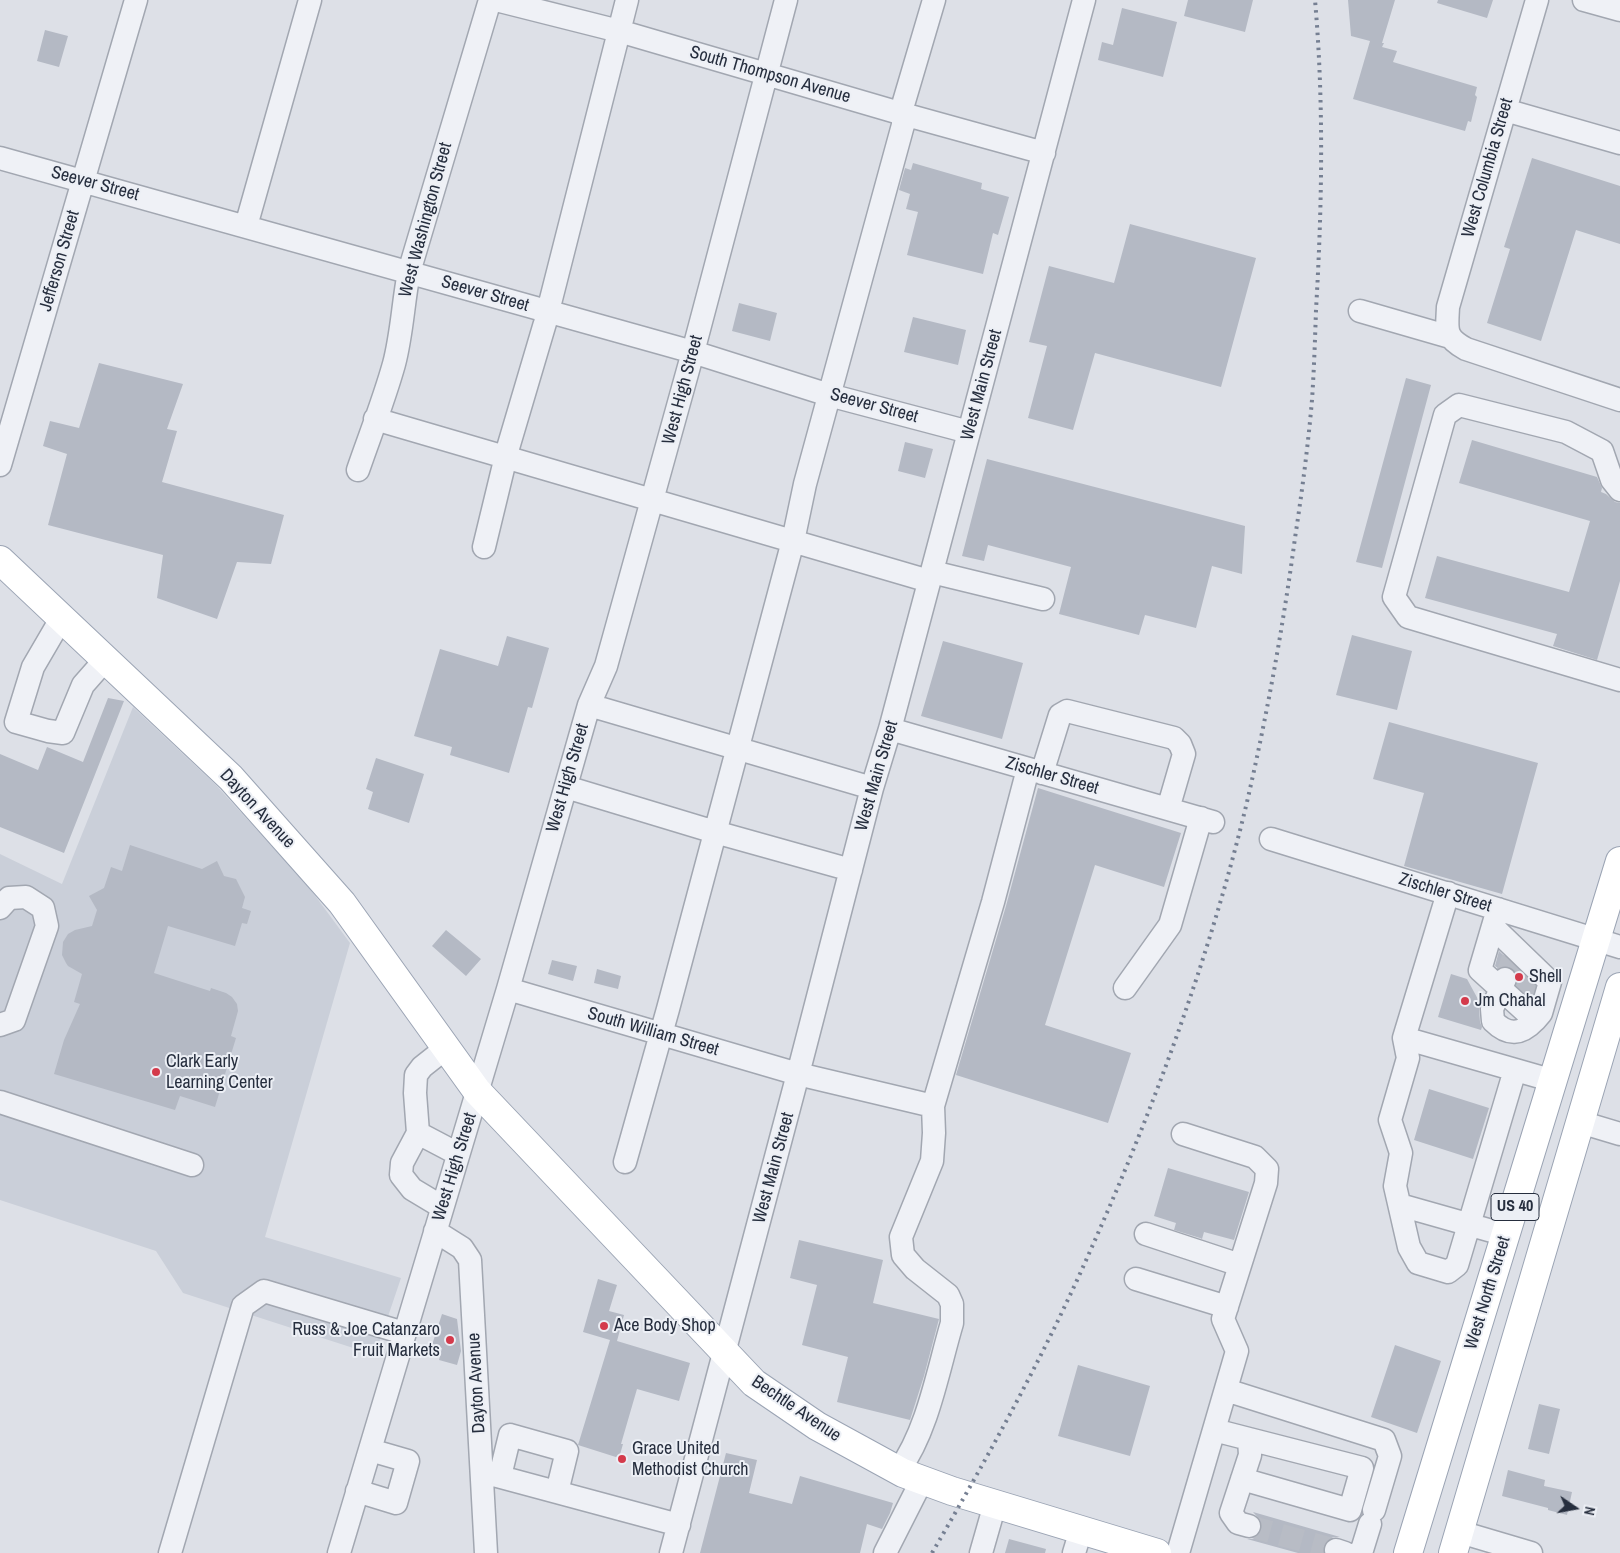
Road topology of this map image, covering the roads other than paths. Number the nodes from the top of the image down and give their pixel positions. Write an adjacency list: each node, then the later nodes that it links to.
1 (136, 0): 19 (street, Jefferson Street)
2 (310, 0): 20 (street)
3 (490, 0): 21 (street, West Washington Street)
4 (496, 0): 12 (street, South Thompson Avenue)
5 (627, 0): 12 (street)
6 (786, 0): 13 (street, West High Street)
7 (934, 0): 15 (street)
8 (1084, 0): 17 (street, West Main Street)
9 (1537, 0): 14 (street, West Columbia Street)
10 (1584, 0): 11 (street)
11 (1620, 10)
12 (619, 31): 13 (street, South Thompson Avenue); 22 (street)
13 (767, 73): 15 (street, South Thompson Avenue); 25 (street, West High Street)
14 (1505, 110): 16 (street); 24 (street, West Columbia Street)
15 (903, 114): 17 (street, South Thompson Avenue); 26 (street)
16 (1620, 143)
17 (1044, 153): 29 (street, West Main Street)
18 (0, 158): 19 (street, Seever Street)
19 (83, 181): 20 (street, Seever Street); 31 (street, Jefferson Street)
20 (246, 226): 21 (street, Seever Street)
21 (409, 272): 22 (street, Seever Street); 28 (street, West Washington Street)
22 (547, 311): 25 (street, Seever Street); 30 (street)
23 (1360, 311): 24 (street)
24 (1450, 337): 27 (street)
25 (693, 352): 26 (street, Seever Street); 34 (street, West High Street)
26 (830, 395): 29 (street, Seever Street); 35 (street)
27 (1620, 400)
28 (375, 418): 30 (street); 32 (street, West Washington Street)
29 (969, 432): 38 (street, West Main Street)
30 (506, 458): 34 (street); 36 (street)
31 (0, 465)
32 (358, 470)
33 (1620, 490): 42 (street)
34 (652, 500): 35 (street); 43 (street, West High Street)
35 (793, 541): 38 (street); 45 (street)
36 (484, 546)
37 (0, 560): 40 (main road, Dayton Avenue)
38 (931, 577): 39 (street); 44 (street, West Main Street)
39 (1043, 599)
40 (61, 619): 41 (main road, Dayton Avenue); 41 (street)
41 (105, 660): 68 (main road, Dayton Avenue)
42 (1620, 680)
43 (589, 705): 45 (street); 47 (street, West High Street)
44 (890, 729): 46 (street, Zischler Street); 48 (street, West Main Street)
45 (737, 748): 48 (street); 50 (street)
46 (1035, 771): 49 (street, Zischler Street); 49 (street); 74 (street)
47 (566, 787): 50 (street); 60 (street, West High Street)
48 (872, 788): 53 (street, West Main Street)
49 (1168, 809): 59 (street, Zischler Street)
50 (715, 832): 53 (street); 65 (street)
51 (1271, 839): 54 (street, Zischler Street)
52 (1620, 861): 57 (main road, West North Street / US 40)
53 (851, 870): 70 (street, West Main Street)
54 (1448, 894): 56 (street, Zischler Street); 66 (street)
55 (0, 908): 64 (street)
56 (1496, 918): 57 (street, Zischler Street); 61 (street); 62 (street)
57 (1608, 943): 63 (main road, West North Street / US 40)
58 (1620, 987): 67 (main road, US 40)
59 (1125, 988)
60 (508, 989): 65 (street, South William Street); 72 (street, West High Street)
61 (1511, 993): 62 (street); 62 (street)
62 (1538, 1016): 63 (street)
63 (1571, 1023): 71 (main road, West North Street / US 40)
64 (0, 1025)
65 (661, 1034): 70 (street, South William Street); 80 (street)
66 (1404, 1038): 69 (street); 82 (street)
67 (1612, 1043): 75 (main road, US 40)
68 (446, 1048): 72 (main road, Dayton Avenue); 76 (street)
69 (1515, 1070): 71 (street); 84 (street)
70 (798, 1074): 74 (street, South William Street); 92 (street, West Main Street)
71 (1554, 1081): 87 (main road, West North Street / US 40)
72 (478, 1091): 79 (street, West High Street); 92 (main road, Bechtle Avenue)
73 (0, 1102): 81 (street)
74 (932, 1106): 98 (street)
75 (1580, 1122): 78 (street); 106 (main road, US 40)
76 (418, 1133): 79 (street); 83 (street)
77 (1183, 1134): 88 (street)
78 (1620, 1134)
79 (458, 1154): 83 (street, West High Street)
80 (625, 1162)
81 (192, 1165)
82 (1400, 1205): 84 (street); 84 (street)
83 (442, 1207): 85 (street, West High Street)
84 (1471, 1218): 87 (street)
85 (435, 1231): 91 (street, West High Street); 97 (street, Dayton Avenue)
86 (1146, 1234): 88 (street)
87 (1506, 1235): 116 (main road, West North Street / US 40)
88 (1240, 1265): 90 (street)
89 (1136, 1279): 90 (street)
90 (1227, 1307): 93 (street)
91 (404, 1333): 96 (street, West High Street); 108 (street)
92 (725, 1353): 98 (main road, Bechtle Avenue); 103 (street, West Main Street)
93 (1226, 1390): 94 (street); 107 (street)
94 (1214, 1430): 95 (street); 115 (street)
95 (1249, 1439): 99 (street); 99 (street)
96 (370, 1450): 100 (street, West High Street); 100 (street)
97 (491, 1474): 101 (street); 101 (street); 110 (street, Dayton Avenue)
98 (911, 1475): 102 (main road, Bechtle Avenue); 112 (street)
99 (1242, 1479): 104 (street)
100 (357, 1491): 109 (street, West High Street)
101 (557, 1492): 103 (street)
102 (995, 1504): 105 (main road, Bechtle Avenue); 113 (street)
103 (679, 1525): 111 (street, West Main Street)
104 (1249, 1526)
105 (1077, 1542): 114 (main road, Bechtle Avenue)
106 (1456, 1543): 117 (street)
107 (1346, 1552)
108 (170, 1553)
109 (339, 1553)
110 (486, 1553)
111 (671, 1553)
112 (885, 1553)
113 (981, 1553)
114 (1157, 1553)
115 (1178, 1553)
116 (1408, 1553)
117 (1531, 1553)

